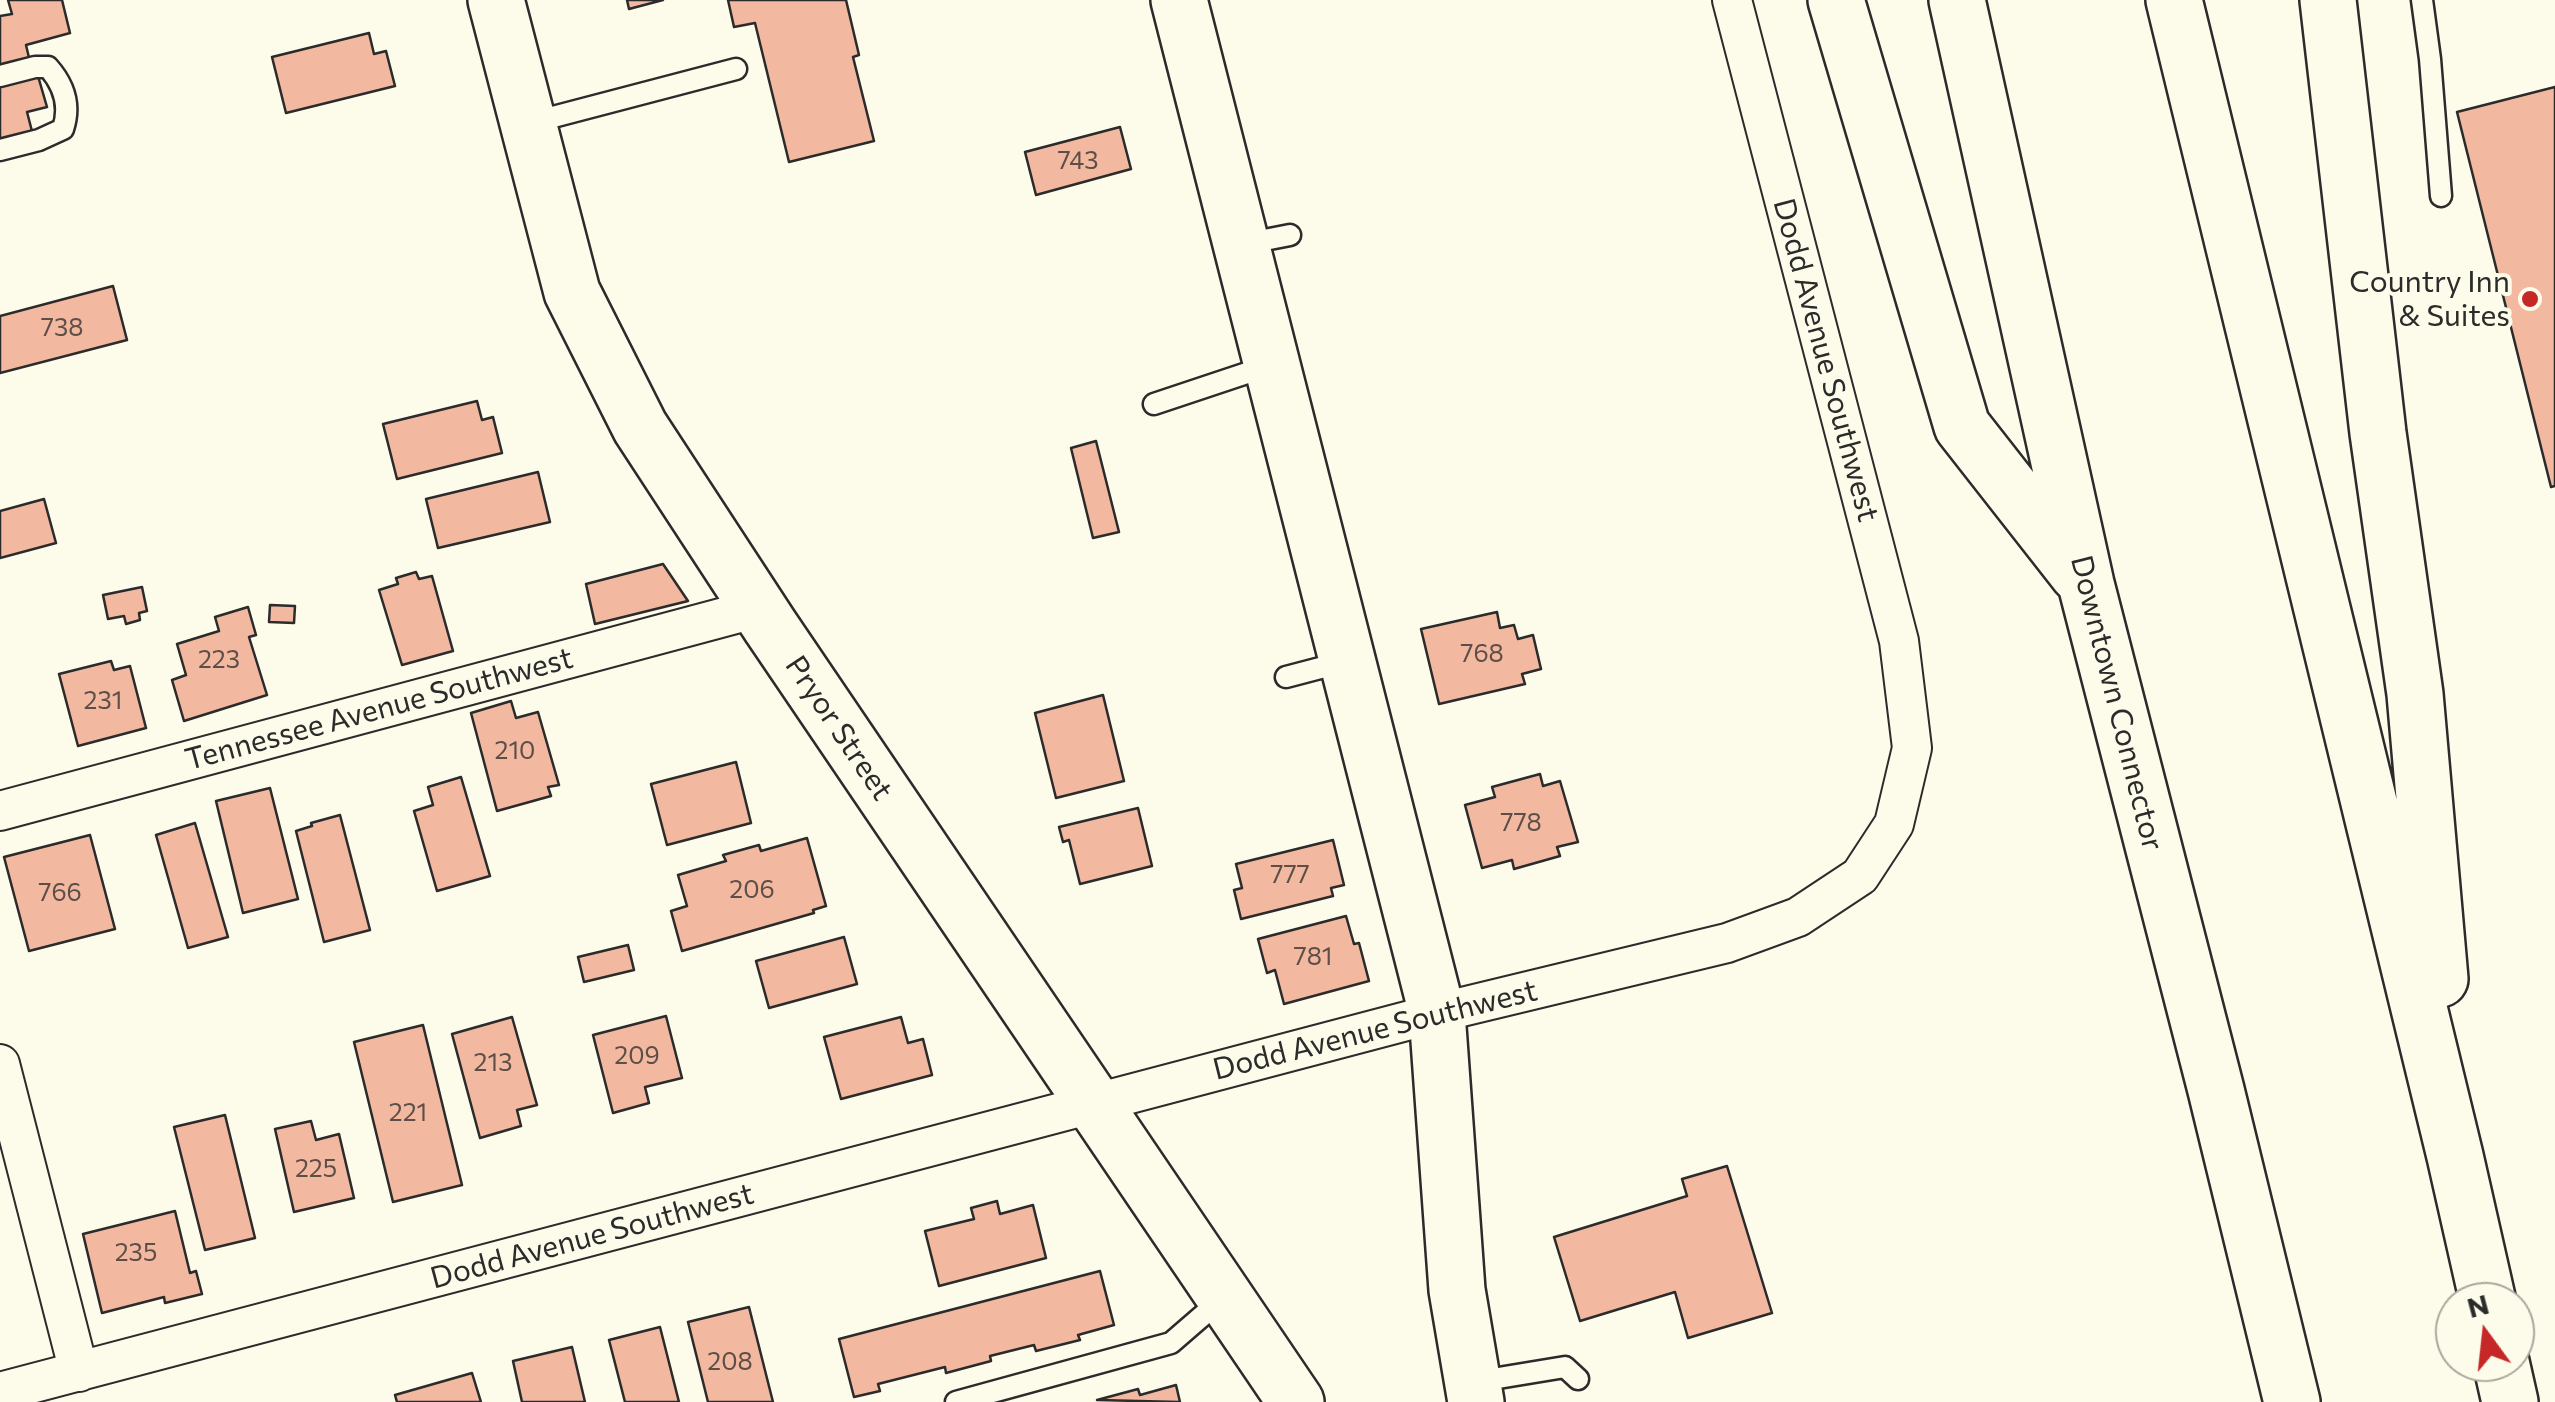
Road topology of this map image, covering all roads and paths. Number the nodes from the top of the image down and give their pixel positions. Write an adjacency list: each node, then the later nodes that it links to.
1 (496, 0): 11 (main road, Pryor Street)
2 (1179, 0): 14 (main road)
3 (1732, 0): 21 (street, Dodd Avenue Southwest)
4 (1836, 0): 16 (main road)
5 (1957, 0): 16 (main road, Downtown Connector)
6 (2174, 0): 24 (main road)
7 (2328, 0): 24 (main road)
8 (2422, 0): 13 (lane)
9 (736, 69): 11 (lane)
10 (0, 76): 12 (lane)
11 (528, 124): 17 (main road, Pryor Street)
12 (0, 150)
13 (2441, 196)
14 (1272, 364): 15 (lane); 18 (main road)
15 (1154, 404)
16 (2086, 584): 33 (main road, Downtown Connector)
17 (758, 608): 20 (street, Tennessee Avenue Southwest); 23 (main road, Pryor Street)
18 (1348, 660): 19 (lane); 21 (main road)
19 (1286, 677)
20 (0, 811)
21 (1436, 1013): 23 (street, Dodd Avenue Southwest); 29 (main road)
22 (0, 1064): 27 (street)
23 (1093, 1104): 26 (main road, Pryor Street); 27 (street, Dodd Avenue Southwest)
24 (2455, 1156): 25 (main road)
25 (2483, 1282)
26 (1225, 1297): 31 (lane); 32 (main road, Pryor Street)
27 (78, 1372): 30 (street, Dodd Avenue Southwest)
28 (1578, 1380): 29 (lane)
29 (1469, 1385)
30 (0, 1392)
31 (956, 1402)
32 (1296, 1402)
33 (2292, 1402)

